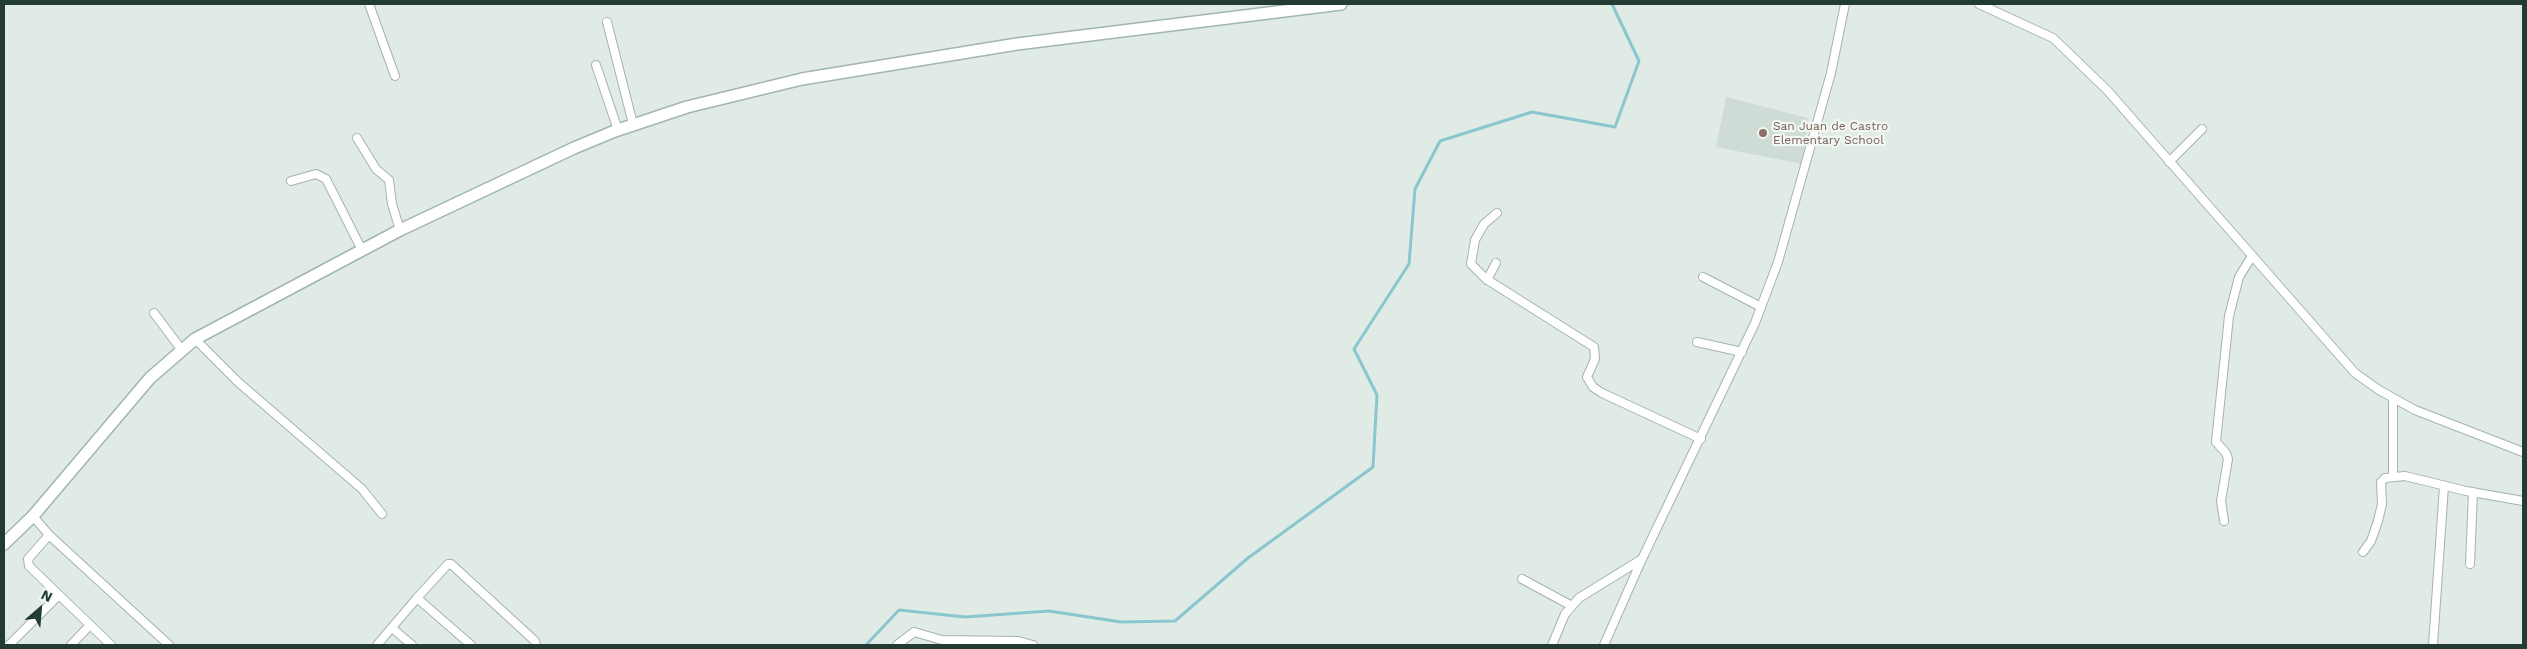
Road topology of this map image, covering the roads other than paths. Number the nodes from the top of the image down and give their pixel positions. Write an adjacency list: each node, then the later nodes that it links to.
1 (369, 4): 7 (street)
2 (1341, 4): 8 (street)
3 (1845, 4): 21 (street)
4 (1979, 4): 12 (street)
5 (607, 22): 8 (street)
6 (596, 66): 10 (street)
7 (395, 76)
8 (633, 124): 10 (street)
9 (2202, 129): 12 (street)
10 (618, 130): 15 (street)
11 (357, 138): 15 (street)
12 (2170, 162): 17 (street)
13 (291, 181): 16 (street)
14 (1497, 213): 20 (street)
15 (400, 230): 16 (street)
16 (362, 250): 23 (street)
17 (2252, 256): 27 (street); 36 (street)
18 (1496, 264): 20 (street)
19 (1703, 277): 21 (street)
20 (1487, 280): 28 (street)
21 (1761, 307): 26 (street)
22 (154, 314): 25 (street)
23 (195, 339): 25 (street); 34 (street)
24 (1697, 342): 26 (street)
25 (182, 349): 35 (street)
26 (1742, 352): 28 (street)
27 (2393, 398): 29 (street); 30 (street)
28 (1701, 439): 40 (street)
29 (2523, 452)
30 (2393, 476): 31 (street); 39 (street)
31 (2444, 486): 32 (street); 60 (street)
32 (2473, 492): 33 (street); 41 (street)
33 (2523, 501)
34 (382, 514)
35 (33, 516): 37 (street); 38 (street)
36 (2224, 521)
37 (49, 535): 43 (street); 51 (street)
38 (4, 544)
39 (2364, 552)
40 (1642, 559): 45 (street); 59 (street)
41 (2470, 564)
42 (1522, 579): 45 (street)
43 (58, 596): 46 (street); 48 (street)
44 (417, 598): 47 (street); 54 (street); 55 (street)
45 (1572, 606): 58 (street)
46 (90, 625): 49 (street); 50 (street)
47 (392, 628): 52 (street); 53 (street)
48 (10, 645)
49 (71, 645)
50 (110, 645)
51 (169, 645)
52 (377, 645)
53 (412, 645)
54 (472, 645)
55 (536, 645)
56 (896, 645): 57 (street)
57 (1033, 645)
58 (1552, 645)
59 (1604, 645)
60 (2432, 645)

